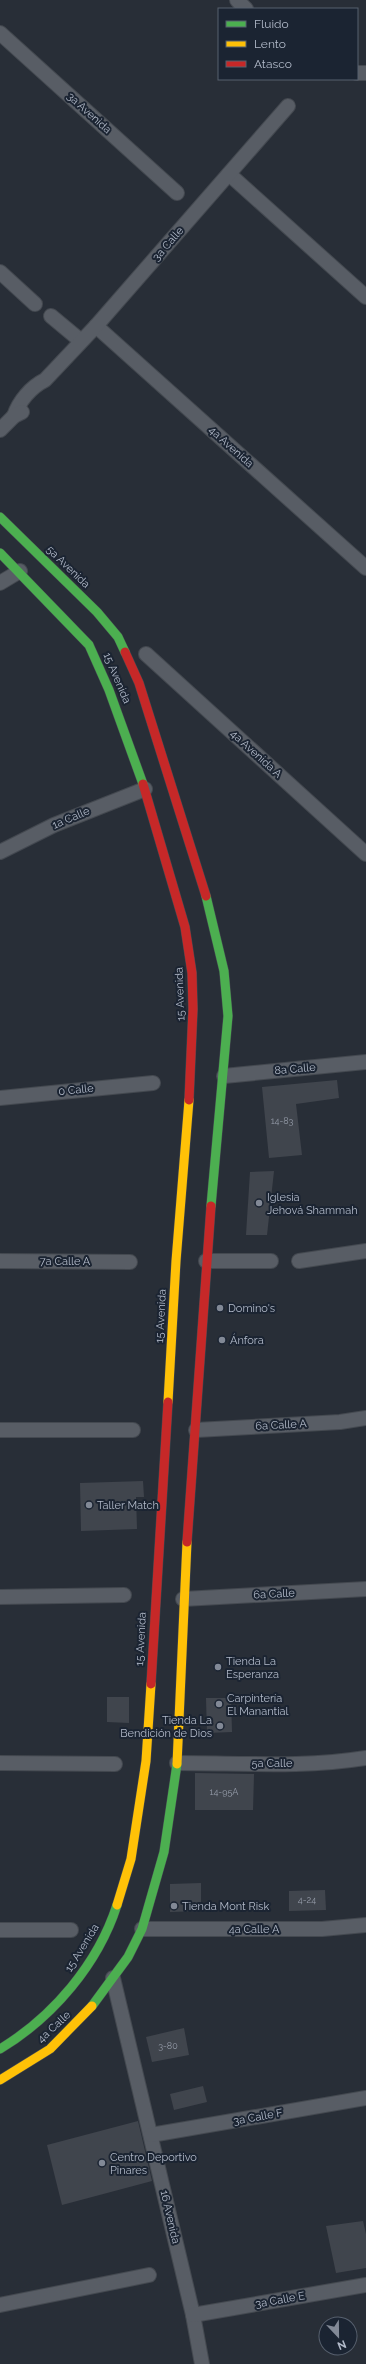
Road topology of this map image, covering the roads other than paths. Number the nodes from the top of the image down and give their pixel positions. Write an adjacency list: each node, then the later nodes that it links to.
1 (236, 0): 2 (street)
2 (245, 8)
3 (0, 33): 6 (street, 3a Avenida)
4 (288, 106): 5 (street, 3a Calle)
5 (229, 174): 8 (street); 11 (street, 3a Calle)
6 (177, 193)
7 (0, 272): 9 (street)
8 (366, 297)
9 (35, 304)
10 (51, 316): 12 (street)
11 (96, 326): 12 (street, 3a Calle); 16 (street, 4a Avenida)
12 (81, 342): 13 (street, 3a Calle)
13 (0, 430)
14 (0, 517): 19 (main road, 5a Avenida)
15 (0, 553): 17 (main road)
16 (366, 568)
17 (20, 571): 18 (street); 21 (main road, 15 Avenida)
18 (0, 583)
19 (118, 637): 25 (main road, 15 Avenida)
20 (146, 654): 23 (street, 4a Avenida A)
21 (145, 789): 22 (street, 1a Calle); 51 (main road, 15 Avenida)
22 (0, 852)
23 (366, 854)
24 (366, 1062): 25 (street, 8a Calle)
25 (224, 1076): 33 (main road, 15 Avenida)
26 (153, 1083): 27 (street, 0 Calle)
27 (0, 1098)
28 (366, 1251): 29 (street)
29 (298, 1260)
30 (0, 1261): 32 (street, 7a Calle A)
31 (271, 1261): 33 (street)
32 (130, 1262)
33 (206, 1262): 37 (main road, 15 Avenida)
34 (366, 1418): 37 (street, 6a Calle A)
35 (0, 1430): 36 (street)
36 (133, 1430)
37 (196, 1430): 41 (main road, 15 Avenida)
38 (366, 1589): 41 (street, 6a Calle)
39 (124, 1595): 40 (street)
40 (0, 1597)
41 (183, 1599): 43 (main road, 15 Avenida)
42 (366, 1758): 43 (street, 5a Calle)
43 (177, 1762): 47 (main road, 15 Avenida)
44 (0, 1763): 45 (street)
45 (115, 1764)
46 (366, 1925): 47 (street, 4a Calle A)
47 (142, 1929): 50 (main road, 15 Avenida)
48 (0, 1930): 49 (street)
49 (71, 1930)
50 (113, 1978): 53 (main road, 4a Calle); 55 (street, 16 Avenida)
51 (70, 1990): 52 (main road, 4a Calle)
52 (0, 2049)
53 (0, 2080)
54 (366, 2098): 55 (street, 3a Calle F)
55 (151, 2135): 59 (street, 16 Avenida)
56 (149, 2275): 58 (street)
57 (366, 2285): 59 (street, 3a Calle E)
58 (0, 2305)
59 (193, 2315): 60 (street, 16 Avenida)
60 (202, 2364)

